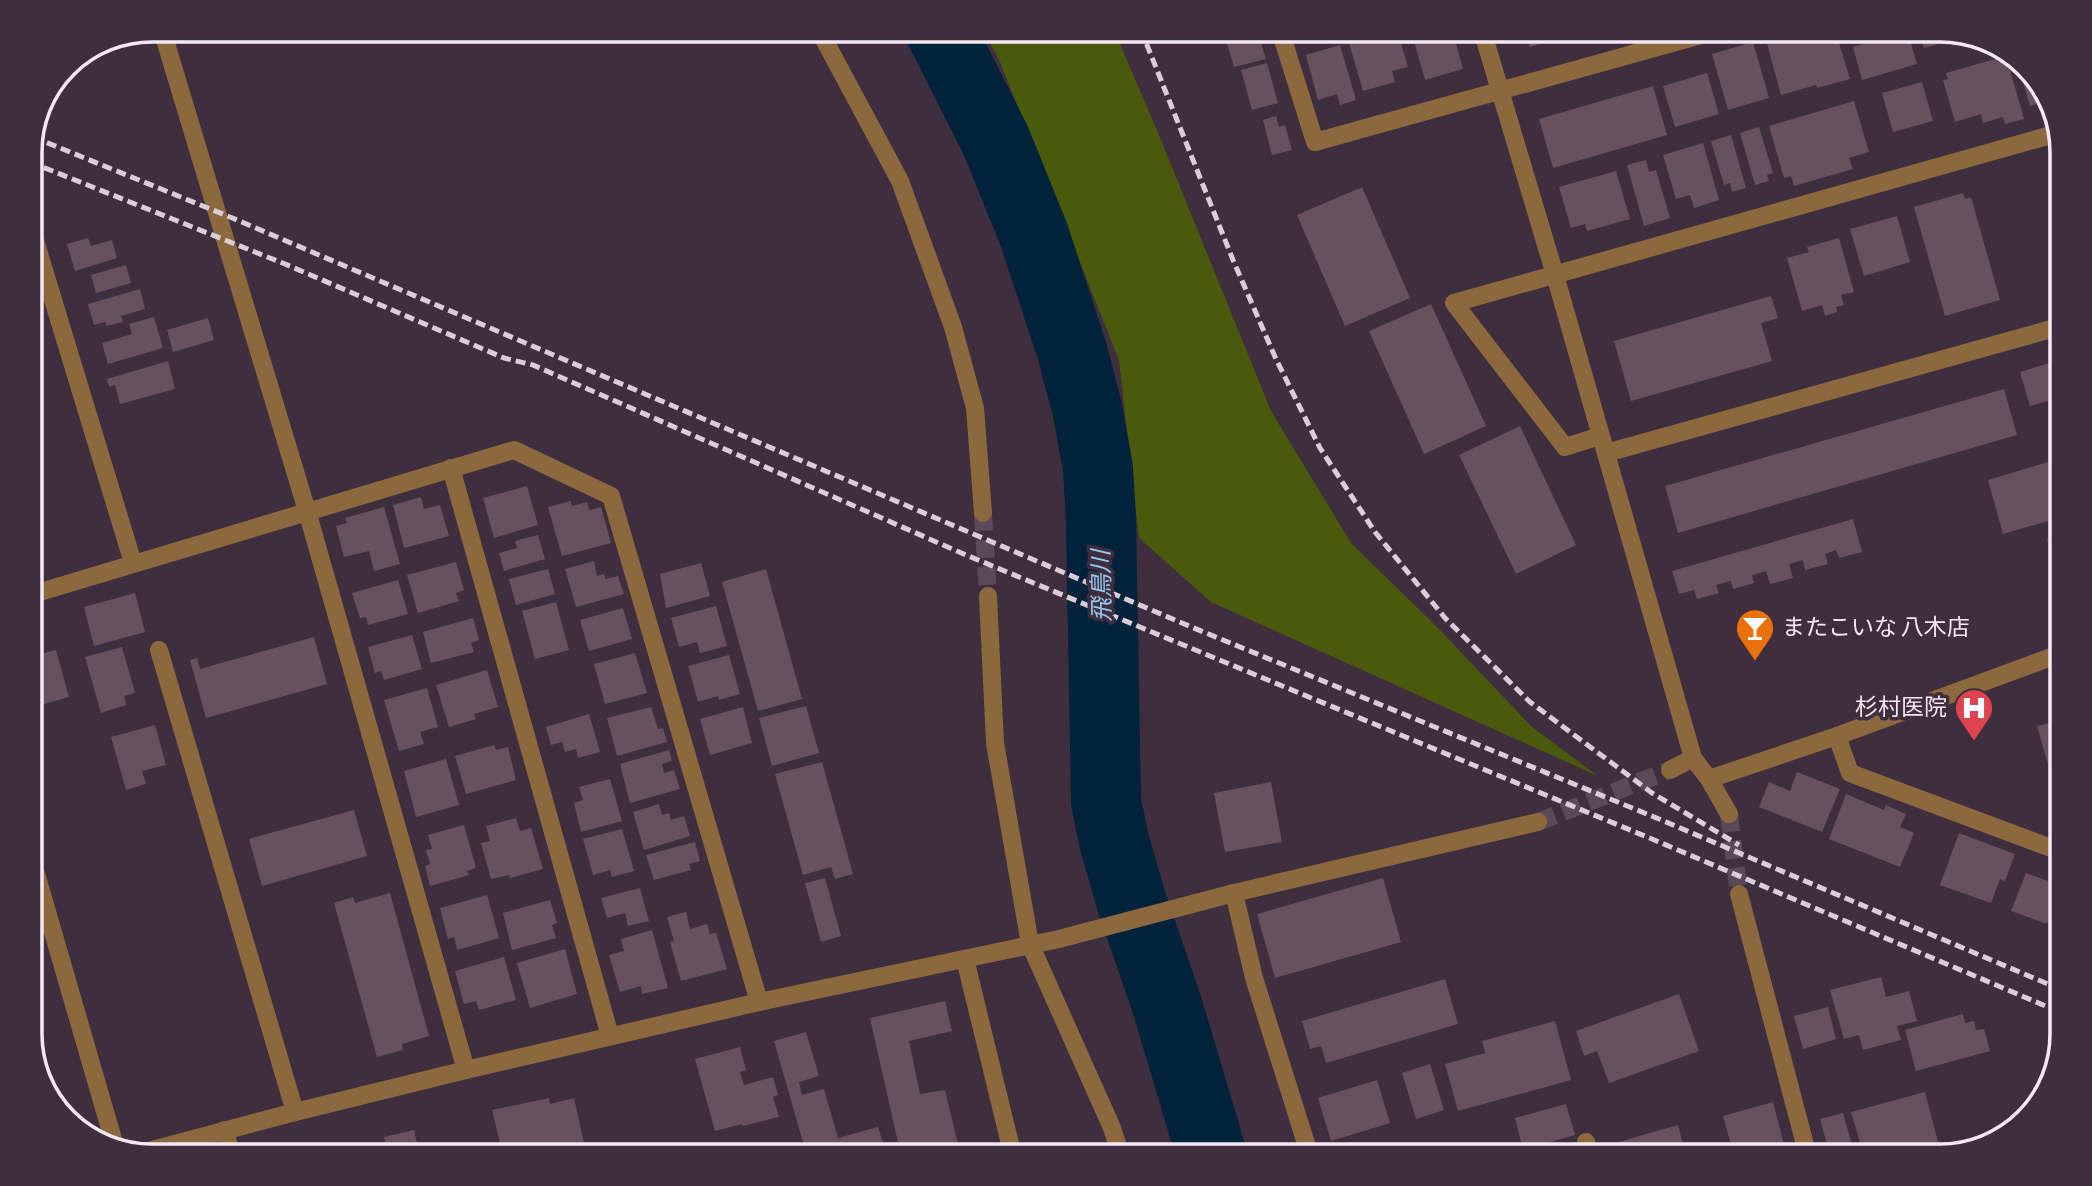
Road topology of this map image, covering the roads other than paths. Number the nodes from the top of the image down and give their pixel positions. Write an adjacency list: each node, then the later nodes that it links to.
1 (166, 42): 13 (street)
2 (825, 42): 14 (street)
3 (1284, 42): 6 (street)
4 (1485, 42): 6 (street)
5 (1676, 42): 6 (street)
6 (1499, 92): 9 (street)
7 (2049, 136): 9 (street)
8 (42, 263): 15 (street)
9 (1555, 275): 11 (street); 11 (street)
10 (2050, 329): 11 (street)
11 (1603, 445): 21 (street)
12 (451, 468): 13 (street); 32 (street); 33 (street)
13 (307, 511): 15 (street); 34 (street)
14 (982, 513)
15 (133, 563): 16 (street)
16 (42, 591)
17 (988, 596): 30 (street)
18 (159, 650): 35 (street)
19 (2050, 657): 20 (street)
20 (1837, 736): 23 (street); 26 (street)
21 (1693, 758): 22 (street); 23 (street)
22 (1670, 770)
23 (1709, 779): 24 (street)
24 (1729, 814)
25 (1538, 822): 27 (street)
26 (2050, 848)
27 (1234, 893): 30 (street); 42 (street)
28 (42, 894): 37 (street)
29 (1739, 894): 43 (street)
30 (1030, 944): 31 (street); 41 (street)
31 (965, 958): 32 (street); 40 (street)
32 (760, 1002): 33 (street)
33 (610, 1036): 34 (street)
34 (466, 1070): 35 (street)
35 (295, 1112): 36 (street)
36 (224, 1130): 38 (street); 39 (street)
37 (112, 1137)
38 (173, 1144)
39 (228, 1144)
40 (1010, 1144)
41 (1117, 1144)
42 (1306, 1144)
43 (1805, 1144)

